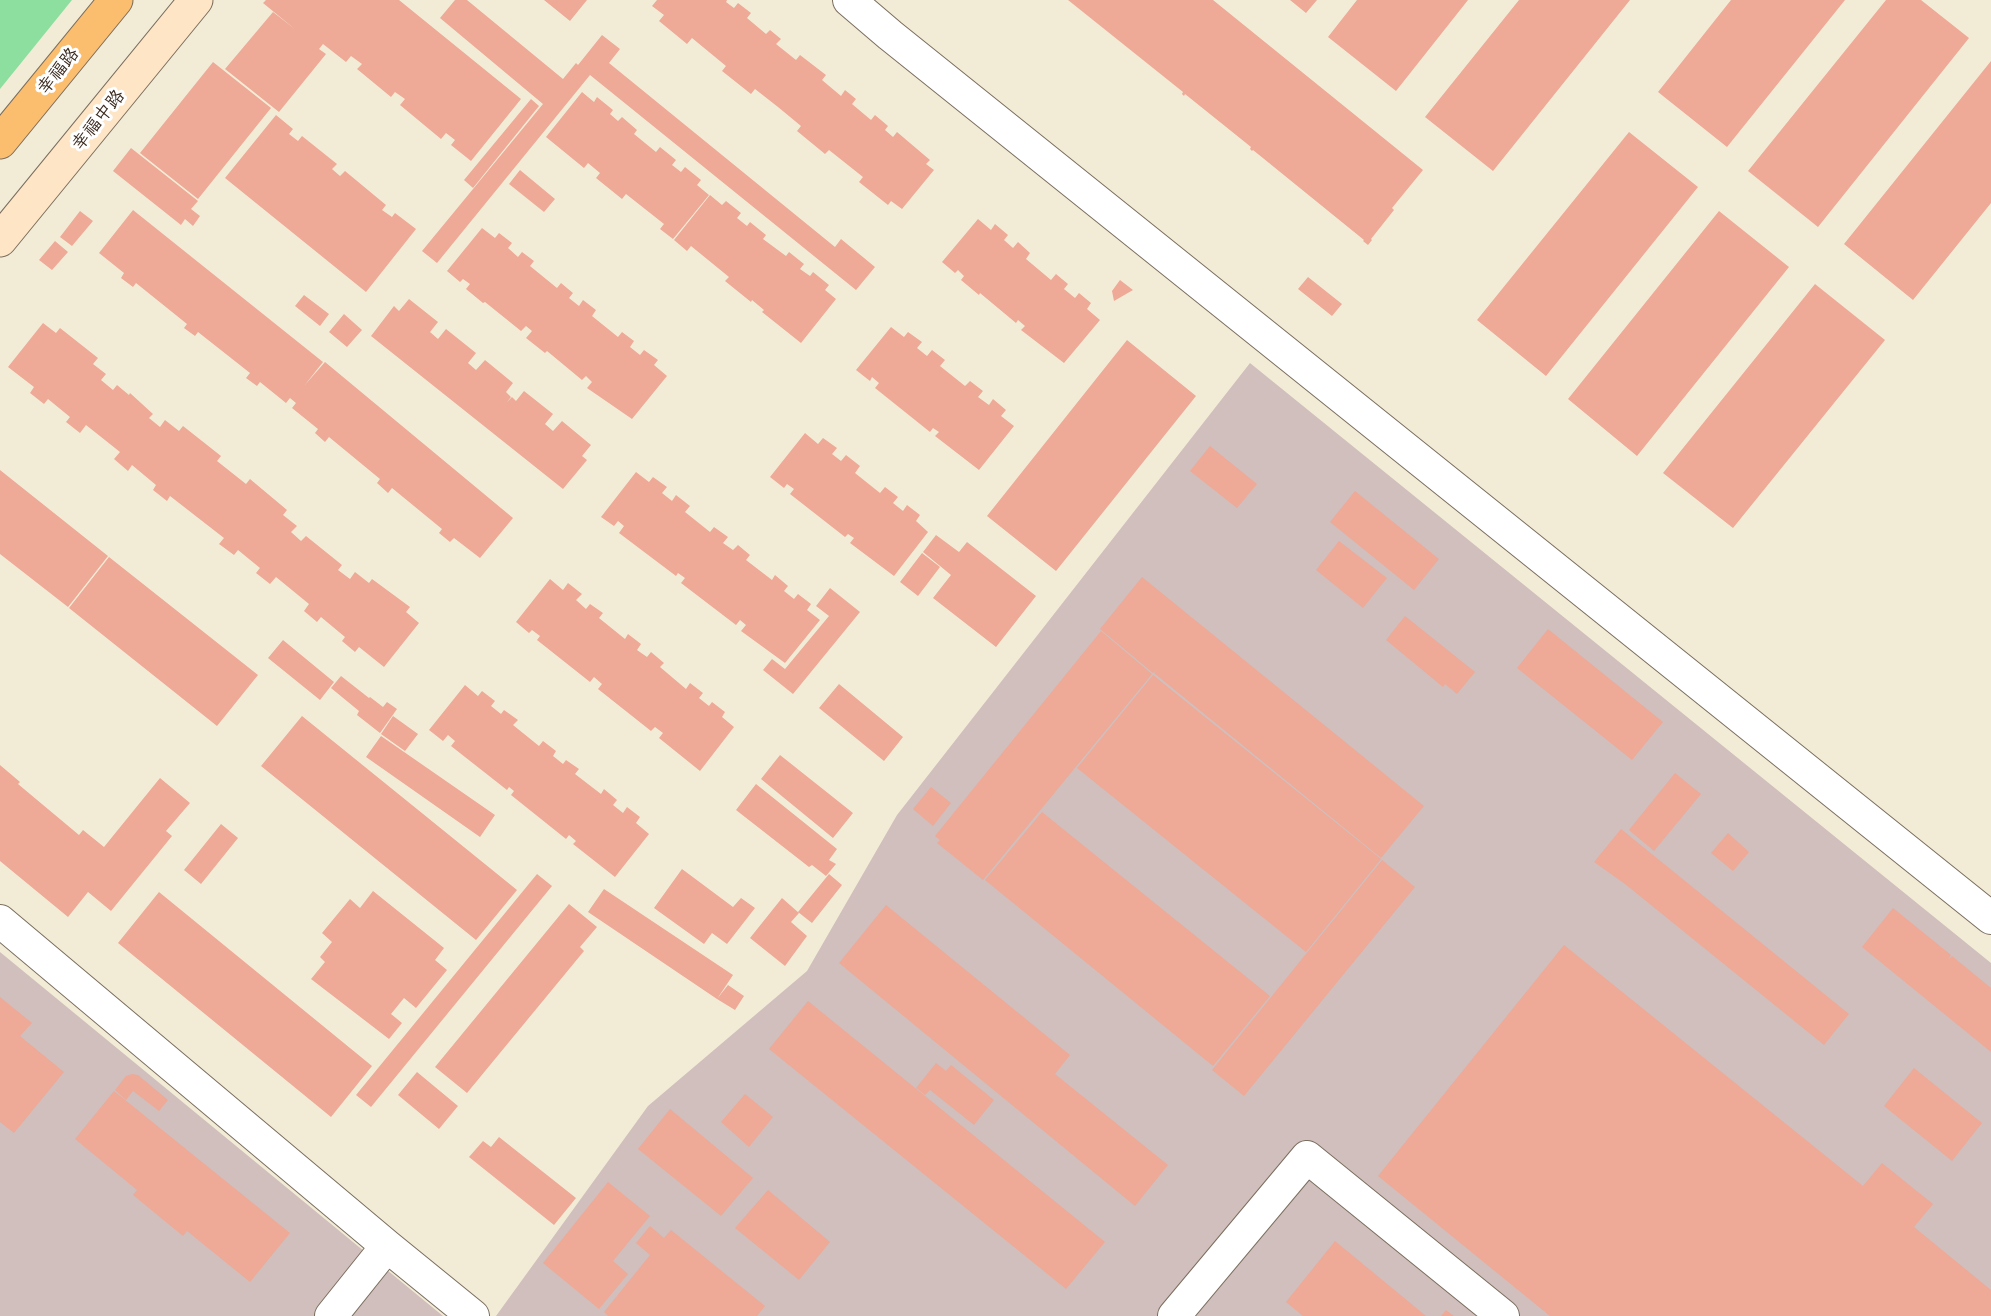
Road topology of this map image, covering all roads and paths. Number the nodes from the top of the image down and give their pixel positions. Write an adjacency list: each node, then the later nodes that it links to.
1 (116, 0): 4 (main road, 幸福路)
2 (196, 0): 5 (main road, 幸福中路)
3 (849, 0): 6 (street)
4 (0, 142)
5 (0, 240)
6 (1991, 918)
7 (0, 921): 8 (street)
8 (387, 1246): 9 (street); 10 (street)
9 (331, 1316)
10 (473, 1316)
11 (1174, 1316): 12 (street)
12 (1503, 1316)

